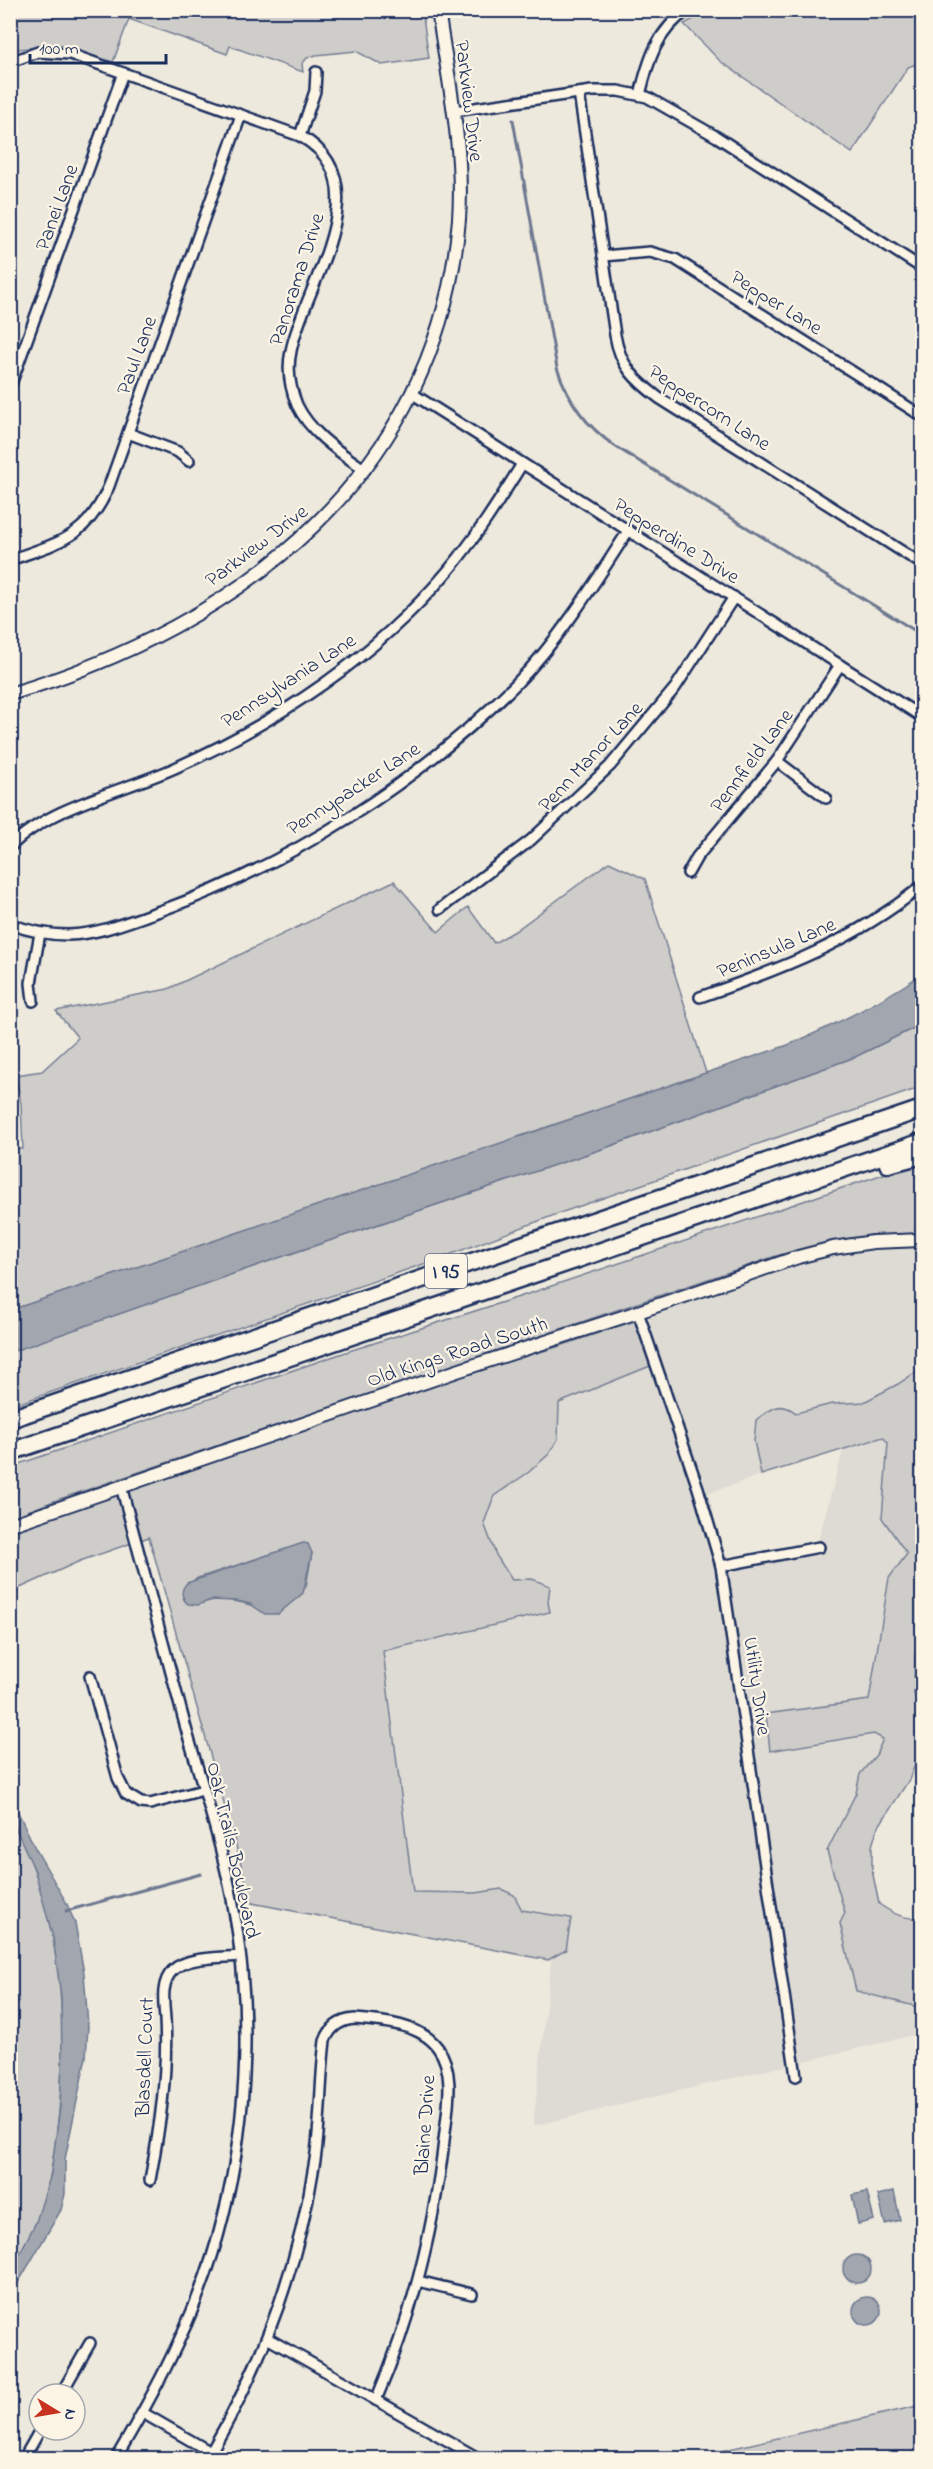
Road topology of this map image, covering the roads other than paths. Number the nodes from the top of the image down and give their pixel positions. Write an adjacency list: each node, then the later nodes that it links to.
1 (438, 10): 8 (street, Parkview Drive)
2 (688, 10): 7 (street)
3 (10, 62): 5 (street, Panorama Drive)
4 (316, 72): 10 (street)
5 (123, 73): 9 (street, Panorama Drive); 13 (street, Panei Lane)
6 (579, 93): 7 (street); 8 (street); 11 (street, Peppercorn Lane)
7 (640, 94): 12 (street)
8 (454, 111): 14 (street, Parkview Drive)
9 (241, 115): 10 (street, Panorama Drive); 16 (street, Paul Lane)
10 (300, 136): 19 (street, Panorama Drive)
11 (603, 256): 15 (street, Pepper Lane); 22 (street, Peppercorn Lane)
12 (922, 268)
13 (10, 387)
14 (412, 394): 18 (street, Pepperdine Drive); 19 (street, Parkview Drive)
15 (922, 416)
16 (128, 433): 17 (street); 21 (street, Paul Lane)
17 (189, 461)
18 (522, 464): 20 (street, Pepperdine Drive); 29 (street, Pennsylvania Lane)
19 (365, 470): 25 (street, Parkview Drive)
20 (628, 531): 23 (street, Pepperdine Drive); 34 (street, Pennypacker Lane)
21 (10, 560)
22 (922, 564)
23 (734, 597): 24 (street, Pepperdine Drive); 32 (street, Penn Manor Lane)
24 (840, 664): 26 (street, Pepperdine Drive); 27 (street, Pennfield Lane)
25 (10, 694)
26 (922, 717)
27 (777, 761): 28 (street); 30 (street, Pennfield Lane)
28 (826, 798)
29 (10, 847)
30 (688, 873)
31 (922, 886): 35 (street, Peninsula Lane)
32 (440, 909)
33 (10, 924): 34 (street, Pennypacker Lane)
34 (40, 933): 36 (street)
35 (700, 997)
36 (33, 1001)
37 (922, 1097): 39 (highway)
38 (922, 1109): 39 (highway, I 95)
39 (881, 1123): 45 (highway, I 95)
40 (922, 1142): 42 (highway, I 95)
41 (922, 1155): 42 (highway)
42 (825, 1175): 46 (highway, I 95)
43 (922, 1240): 44 (street, Old Kings Road South)
44 (638, 1312): 47 (street, Old Kings Road South); 50 (street, Utility Drive)
45 (10, 1419)
46 (10, 1452)
47 (121, 1486): 48 (street, Old Kings Road South); 52 (street, Oak Trails Boulevard)
48 (10, 1525)
49 (819, 1547): 50 (street)
50 (721, 1566): 54 (street, Utility Drive)
51 (90, 1676): 52 (street)
52 (203, 1790): 53 (street, Oak Trails Boulevard)
53 (240, 1956): 55 (street, Blasdell Court); 62 (street, Oak Trails Boulevard)
54 (796, 2076)
55 (150, 2180)
56 (418, 2281): 57 (street); 58 (street, Blaine Drive); 61 (street, Blaine Drive)
57 (472, 2295)
58 (267, 2338): 61 (street); 64 (street, Blaine Drive)
59 (90, 2343): 60 (street)
60 (68, 2382)
61 (376, 2400): 68 (street)
62 (143, 2413): 64 (street); 66 (street, Oak Trails Boulevard)
63 (33, 2442): 65 (street)
64 (211, 2452): 67 (street)
65 (24, 2458)
66 (116, 2458)
67 (221, 2458)
68 (478, 2458)

